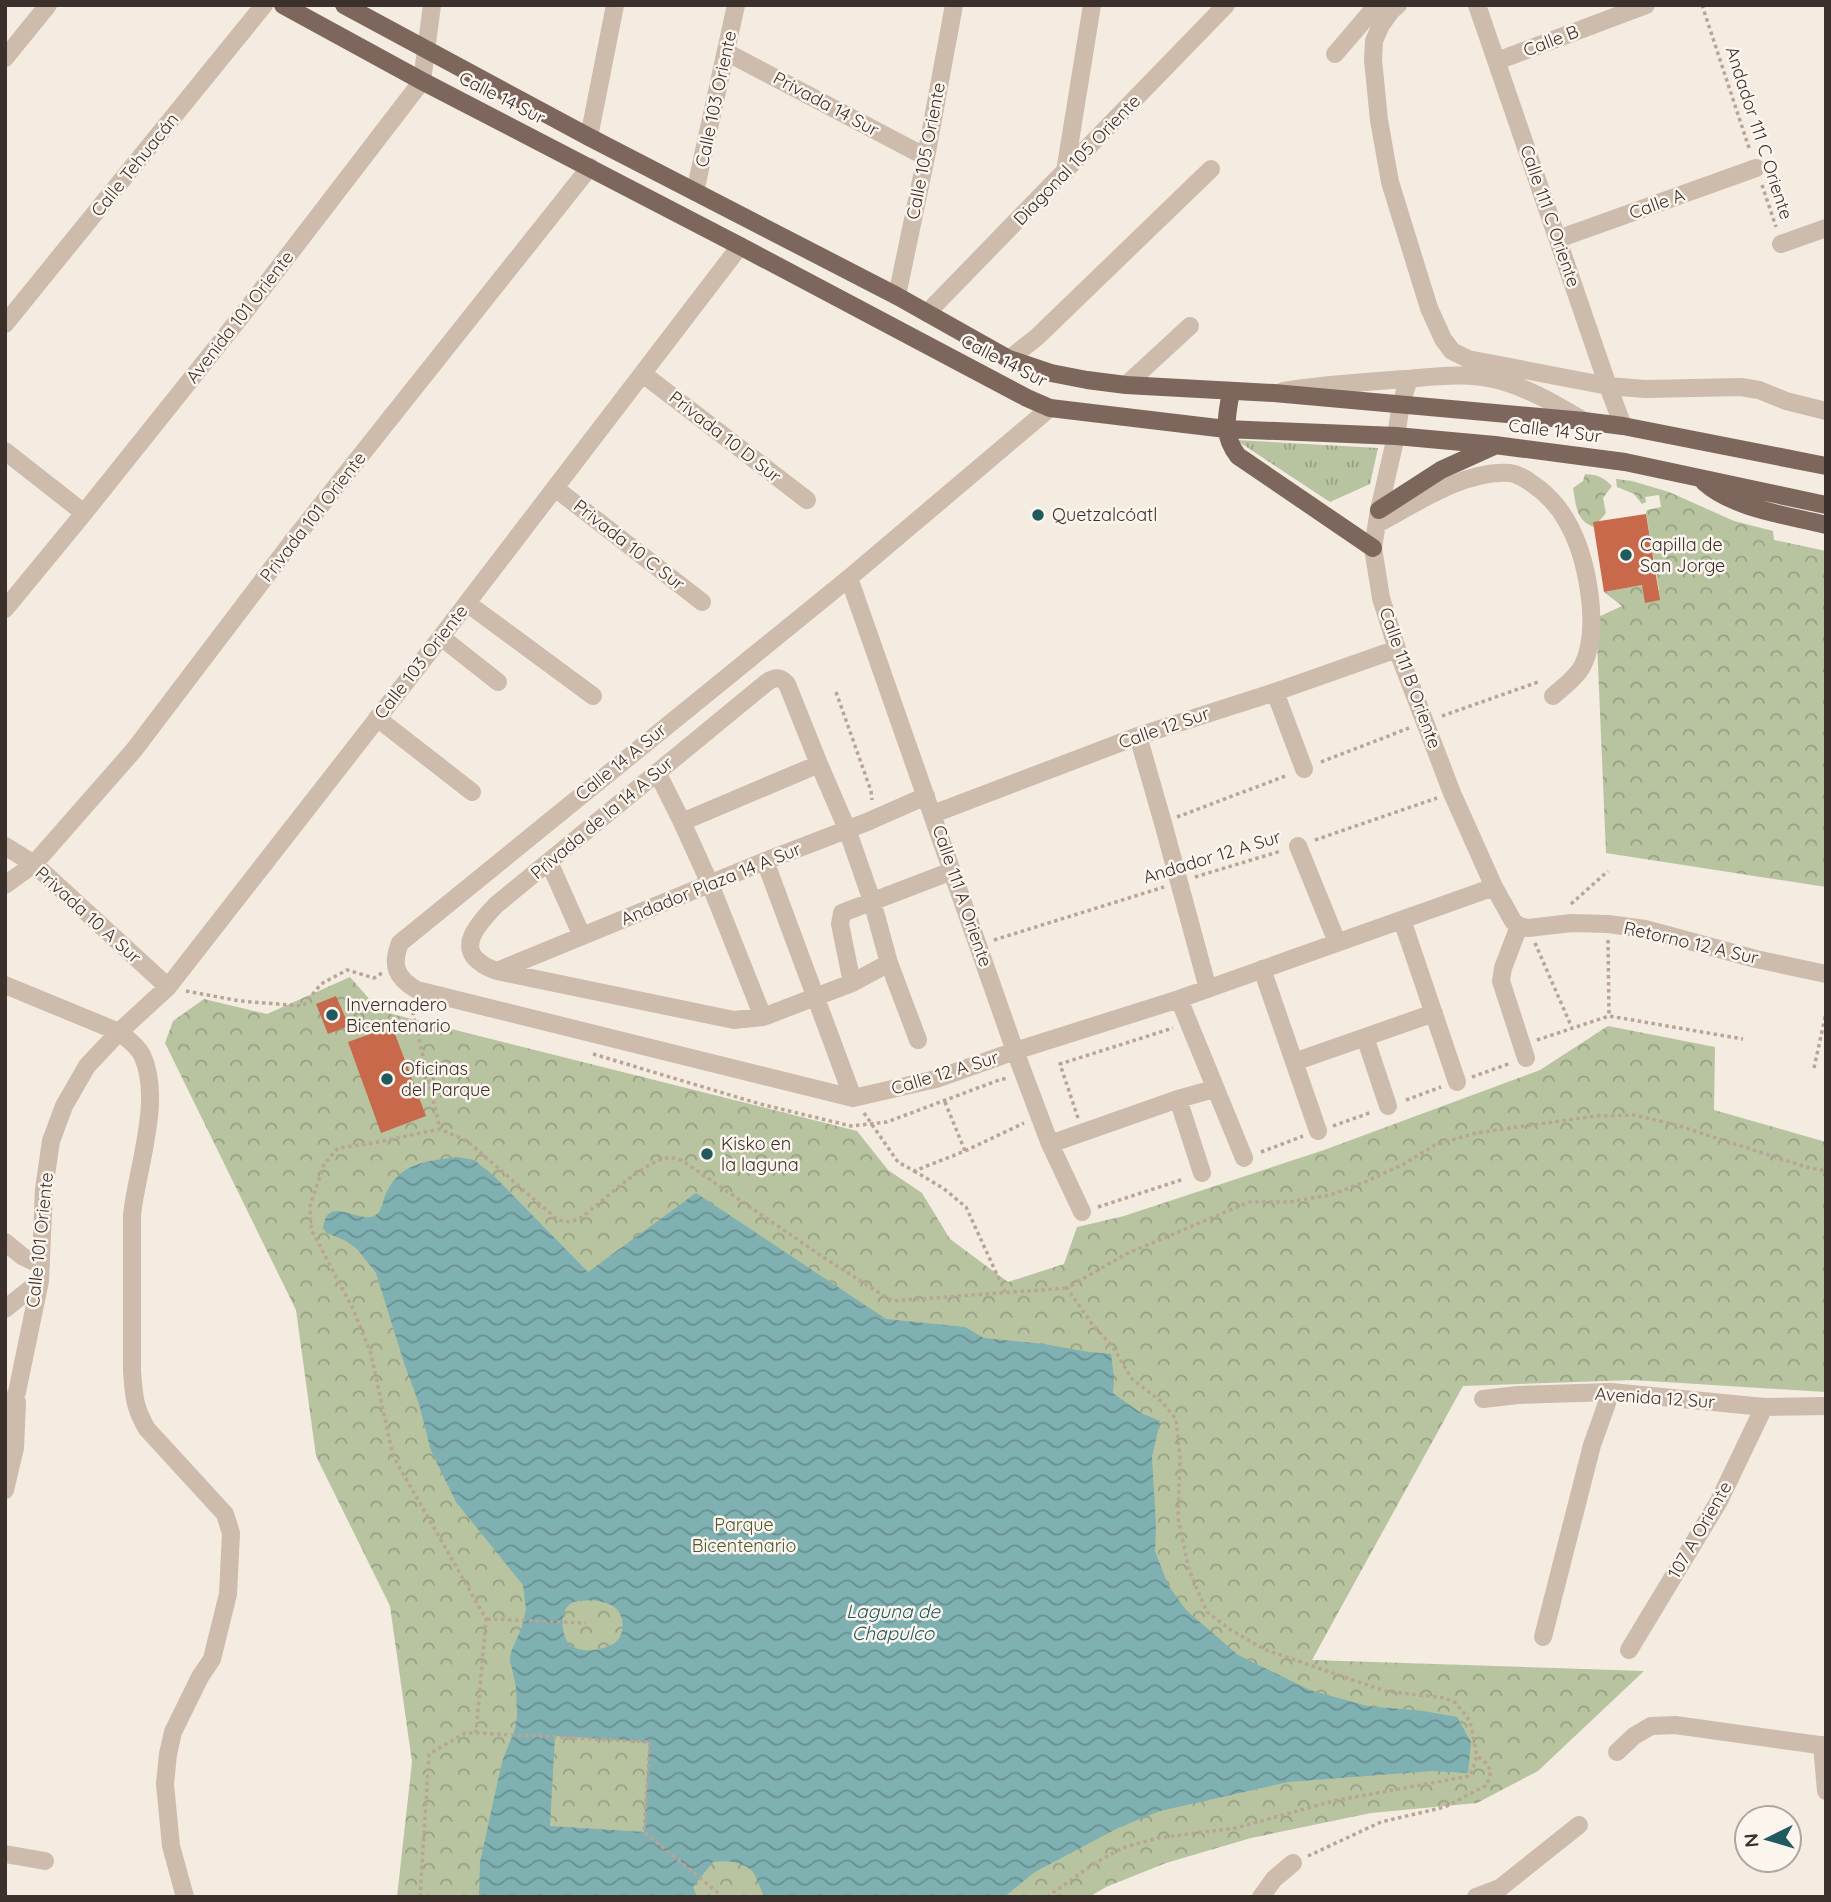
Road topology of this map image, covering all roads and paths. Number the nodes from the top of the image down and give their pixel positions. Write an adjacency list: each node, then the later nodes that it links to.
1 (48, 5): 19 (street)
2 (264, 5): 35 (street, Calle Tehuacán)
3 (283, 5): 21 (main road, Calle 14 Sur)
4 (344, 5): 16 (main road, Calle 14 Sur)
5 (432, 5): 16 (street)
6 (615, 5): 22 (street)
7 (736, 5): 17 (street, Calle 103 Oriente)
8 (954, 5): 23 (street, Calle 105 Oriente)
9 (1093, 5): 27 (street)
10 (1226, 5): 27 (street, Diagonal 105 Oriente)
11 (1377, 5): 18 (street)
12 (1398, 5): 41 (street)
13 (1477, 5): 20 (street, Calle 111 C Oriente)
14 (1646, 5): 20 (street, Calle B)
15 (1702, 5): 25 (path, Andador 111 C Oriente)
16 (426, 49): 21 (street); 22 (main road, Calle 14 Sur)
17 (726, 52): 23 (street, Privada 14 Sur); 28 (street, Calle 103 Oriente)
18 (1335, 54)
19 (5, 58)
20 (1497, 61): 30 (street, Calle 111 C Oriente)
21 (422, 81): 24 (main road, Calle 14 Sur); 58 (street, Avenida 101 Oriente)
22 (589, 137): 28 (main road, Calle 14 Sur)
23 (926, 156): 33 (street, Calle 105 Oriente)
24 (590, 167): 32 (main road, Calle 14 Sur); 91 (street, Privada 101 Oriente)
25 (1756, 168): 30 (street, Calle A); 31 (path, Andador 111 C Oriente)
26 (1212, 169): 37 (street)
27 (1065, 172): 34 (street, Diagonal 105 Oriente)
28 (695, 192): 33 (main road, Calle 14 Sur)
29 (1826, 228): 31 (street)
30 (1558, 239): 41 (street, Calle 111 C Oriente)
31 (1781, 244)
32 (740, 246): 38 (street, Calle 103 Oriente); 45 (main road, Calle 14 Sur)
33 (897, 296): 34 (main road, Calle 14 Sur)
34 (927, 313): 37 (main road, Calle 14 Sur)
35 (5, 324)
36 (1190, 326): 40 (street)
37 (1009, 359): 40 (main road, Calle 14 Sur)
38 (643, 374): 55 (street, Calle 103 Oriente); 56 (street, Privada 10 D Sur)
39 (1409, 379): 43 (street); 44 (street, Calle 111 B Oriente); 47 (street)
40 (1126, 385): 42 (main road, Calle 14 Sur)
41 (1608, 386): 46 (street); 48 (street, Calle 111 C Oriente)
42 (1231, 391): 43 (main road, Calle 14 Sur); 49 (main road)
43 (1274, 393): 44 (main road, Calle 14 Sur)
44 (1401, 404): 47 (main road, Calle 14 Sur); 50 (street, Calle 111 B Oriente)
45 (1050, 408): 49 (main road, Calle 14 Sur); 62 (street, Calle 14 A Sur)
46 (1826, 411)
47 (1584, 421): 48 (main road, Calle 14 Sur)
48 (1623, 426): 53 (main road, Calle 14 Sur)
49 (1226, 429): 50 (main road, Calle 14 Sur); 61 (main road)
50 (1396, 436): 51 (main road, Calle 14 Sur); 59 (street, Calle 111 B Oriente)
51 (1495, 445): 54 (main road, Calle 14 Sur); 59 (main road)
52 (5, 451): 58 (street)
53 (1826, 466)
54 (1698, 477): 57 (main road, Calle 14 Sur); 60 (main road)
55 (555, 488): 63 (street, Privada 10 C Sur); 64 (street, Calle 103 Oriente)
56 (807, 500)
57 (1826, 505)
58 (84, 513): 65 (street, Avenida 101 Oriente)
59 (1378, 517): 61 (street, Calle 111 B Oriente); 73 (street)
60 (1826, 525)
61 (1373, 548): 67 (street, Calle 111 B Oriente)
62 (849, 578): 83 (street, Calle 111 A Oriente); 107 (street, Calle 14 A Sur)
63 (702, 602)
64 (467, 603): 66 (street, Calle 103 Oriente); 72 (street)
65 (5, 609)
66 (441, 637): 69 (street); 74 (street, Calle 103 Oriente)
67 (1397, 649): 71 (street, Calle 12 Sur); 75 (street, Calle 111 B Oriente)
68 (1543, 680): 75 (path)
69 (498, 682)
70 (836, 692): 81 (path)
71 (1275, 692): 76 (street, Calle 12 Sur); 78 (street)
72 (593, 696)
73 (1553, 696)
74 (377, 718): 80 (street); 114 (street, Calle 103 Oriente)
75 (1424, 722): 82 (street, Calle 111 B Oriente)
76 (1138, 736): 84 (street, Calle 12 Sur); 94 (street)
77 (819, 764): 79 (street, Privada de la 14 A Sur); 85 (street); 86 (street)
78 (1304, 769)
79 (657, 772): 85 (street); 90 (street, Privada de la 14 A Sur)
80 (472, 792)
81 (871, 792)
82 (1452, 793): 88 (path, Andador 12 A Sur); 97 (street, Calle 111 B Oriente)
83 (926, 796): 84 (street, Calle 111 A Oriente); 86 (street, Andador Plaza 14 A Sur)
84 (933, 814): 92 (street, Calle 111 A Oriente)
85 (682, 822): 95 (street)
86 (847, 830): 89 (street, Andador Plaza 14 A Sur); 98 (street)
87 (5, 846): 91 (street, Privada 10 A Sur)
88 (1298, 846): 94 (path, Andador 12 A Sur); 104 (street)
89 (765, 861): 95 (street, Andador Plaza 14 A Sur); 116 (street)
90 (549, 862): 103 (street); 109 (street, Privada de la 14 A Sur)
91 (34, 864): 96 (street, Privada 101 Oriente); 114 (street, Privada 10 A Sur)
92 (952, 871): 98 (street); 105 (street, Calle 111 A Oriente)
93 (1608, 871): 100 (path)
94 (1179, 882): 105 (path, Andador 12 A Sur); 115 (street)
95 (710, 884): 103 (street, Andador Plaza 14 A Sur); 121 (street)
96 (5, 885)
97 (1494, 887): 99 (street, Calle 12 A Sur); 102 (street)
98 (872, 901): 106 (street); 111 (street)
99 (1402, 920): 104 (street, Calle 12 A Sur); 118 (street)
100 (1572, 923): 101 (street, Retorno 12 A Sur); 102 (street, Retorno 12 A Sur)
101 (1608, 924): 110 (street, Retorno 12 A Sur); 120 (path)
102 (1524, 927): 123 (path); 129 (street)
103 (582, 936): 109 (street, Andador Plaza 14 A Sur)
104 (1337, 942): 108 (street, Calle 12 A Sur)
105 (979, 944): 128 (street, Calle 111 A Oriente)
106 (889, 963): 111 (street); 127 (street)
107 (395, 965): 112 (street); 114 (path)
108 (1262, 969): 115 (street, Calle 12 A Sur); 130 (street)
109 (497, 971): 121 (street)
110 (1826, 974)
111 (852, 983): 116 (street)
112 (406, 984): 136 (street, Calle 12 A Sur); 140 (path)
113 (5, 985): 124 (street)
114 (168, 988): 124 (street, Calle 103 Oriente)
115 (1208, 989): 117 (street, Calle 12 A Sur)
116 (816, 998): 121 (street); 136 (street)
117 (1178, 999): 122 (street); 128 (street, Calle 12 A Sur)
118 (1434, 1013): 125 (street); 134 (street)
119 (1826, 1013): 132 (path)
120 (1609, 1016): 123 (path); 126 (path)
121 (763, 1017)
122 (1188, 1024): 135 (street); 142 (path)
123 (1572, 1028): 129 (path)
124 (119, 1032): 131 (street, Calle 103 Oriente); 176 (street)
125 (1365, 1037): 130 (street); 138 (street)
126 (1743, 1039)
127 (918, 1040)
128 (1015, 1051): 133 (street, Calle 12 A Sur); 139 (street, Calle 111 A Oriente)
129 (1524, 1051)
130 (1294, 1062): 141 (street)
131 (87, 1066): 151 (street, Calle 101 Oriente)
132 (1814, 1068)
133 (936, 1079): 136 (street, Calle 12 A Sur); 144 (path)
134 (1457, 1082)
135 (1214, 1089): 137 (street); 145 (street)
136 (853, 1098): 146 (path)
137 (1178, 1099): 142 (street); 148 (street)
138 (1388, 1106)
139 (1040, 1118): 143 (street, Calle 111 A Oriente); 144 (path)
140 (440, 1129): 153 (path); 162 (path)
141 (1318, 1131)
142 (1083, 1132): 143 (street)
143 (1051, 1144): 149 (street, Calle 111 A Oriente)
144 (965, 1151): 146 (path)
145 (1244, 1158)
146 (914, 1171): 153 (path)
147 (1826, 1171): 152 (path)
148 (1202, 1173)
149 (1082, 1212)
150 (5, 1242): 151 (street)
151 (40, 1273): 154 (street); 155 (street, Calle 101 Oriente)
152 (1067, 1288): 153 (path); 169 (path)
153 (1006, 1292)
154 (5, 1309)
155 (17, 1392): 160 (street, Calle 101 Oriente); 161 (street)
156 (1611, 1392): 157 (street, Avenida 12 Sur); 159 (street, Avenida 12 Sur); 164 (street)
157 (1483, 1399)
158 (1826, 1406): 159 (street, Avenida 12 Sur)
159 (1764, 1407): 165 (street, 107 A Oriente)
160 (5, 1420)
161 (5, 1490)
162 (486, 1619): 163 (path); 166 (path)
163 (586, 1623)
164 (1543, 1637)
165 (1629, 1650)
166 (476, 1732): 177 (path); 178 (path)
167 (1824, 1746): 168 (street); 170 (street)
168 (1617, 1752)
169 (1477, 1756): 174 (path); 179 (path)
170 (1826, 1791)
171 (1579, 1825): 175 (street)
172 (5, 1854): 173 (street)
173 (45, 1861)
174 (1293, 1863): 180 (street)
175 (1501, 1892): 181 (street)
176 (185, 1897)
177 (420, 1897)
178 (723, 1897)
179 (1047, 1897)
180 (1262, 1897)
181 (1476, 1897)

